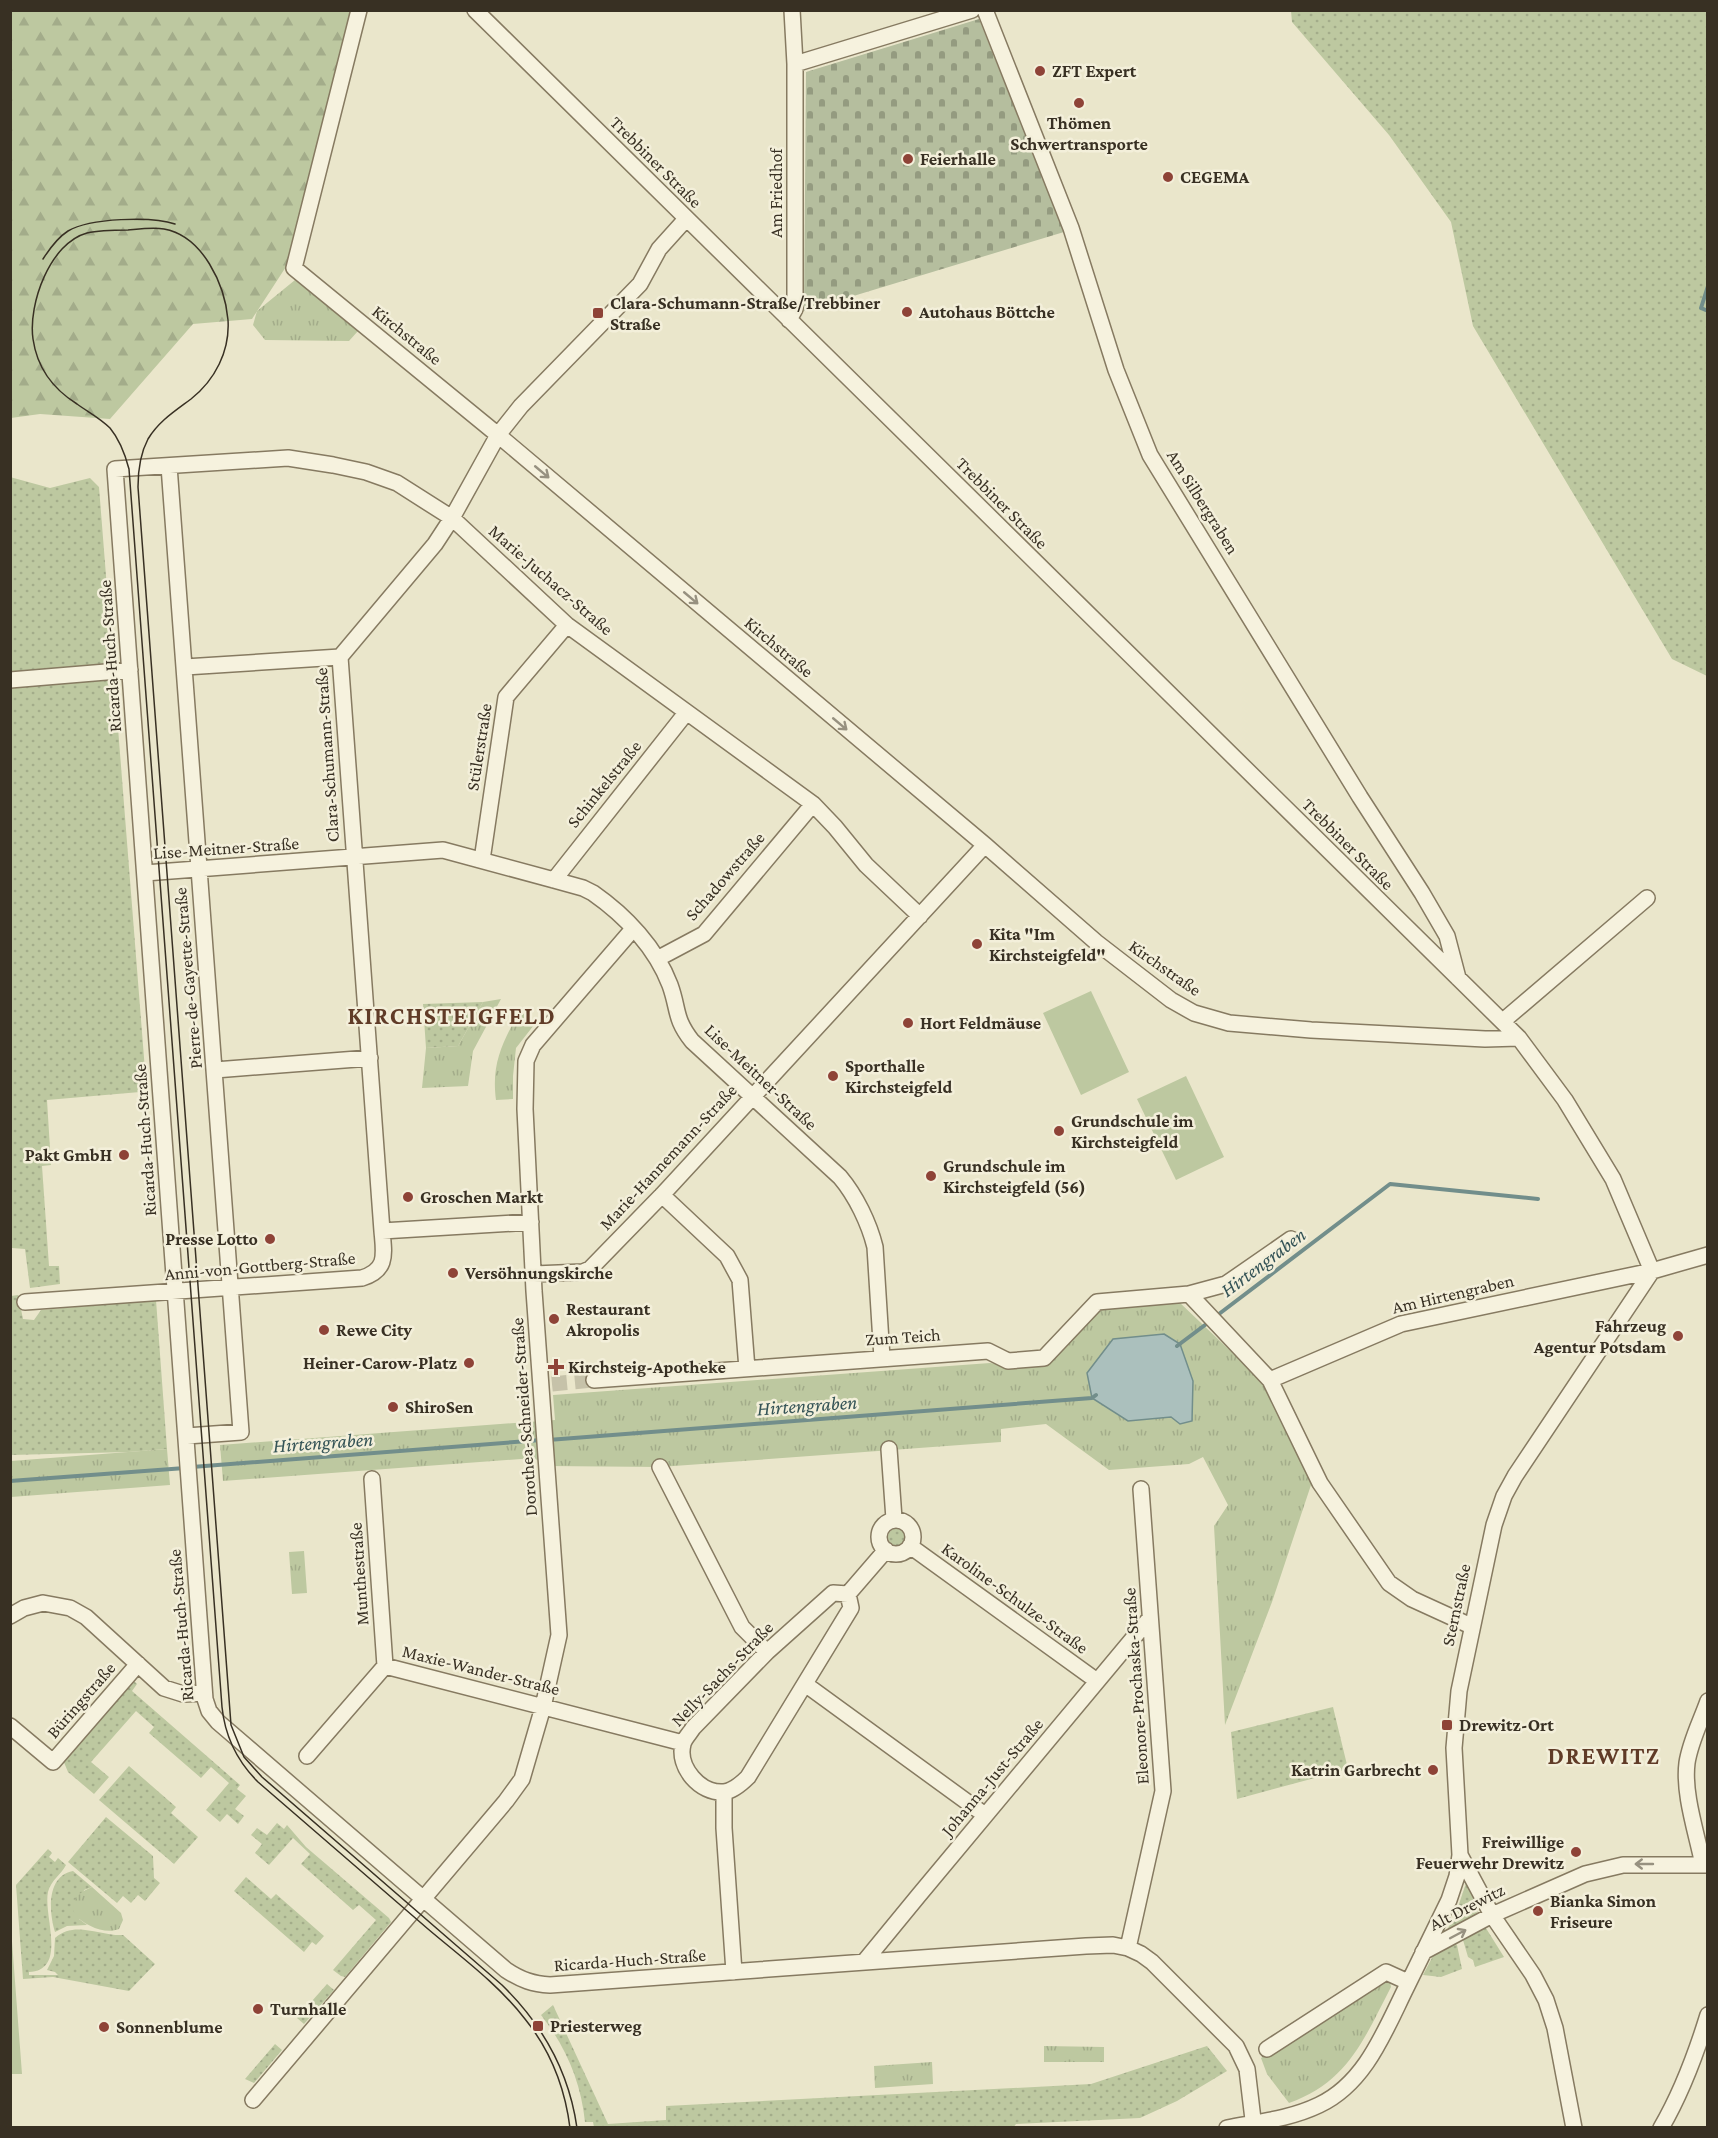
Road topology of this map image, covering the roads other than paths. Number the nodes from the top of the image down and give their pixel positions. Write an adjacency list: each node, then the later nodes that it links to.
1 (359, 10): 9 (street, Kirchstraße)
2 (475, 10): 7 (street, Trebbiner Straße)
3 (792, 10): 6 (street, Am Friedhof)
4 (972, 10): 6 (street)
5 (985, 10): 30 (street, Am Silbergraben)
6 (795, 64): 8 (street, Am Friedhof)
7 (686, 219): 8 (street, Trebbiner Straße); 9 (street, Clara-Schumann-Straße)
8 (789, 320): 30 (street, Trebbiner Straße)
9 (498, 435): 12 (street, Clara-Schumann-Straße); 20 (street, Kirchstraße, one-way to 20)
10 (170, 466): 11 (street, Marie-Juchacz-Straße); 12 (street, Marie-Juchacz-Straße); 15 (street, Pierre-de-Gayette-Straße)
11 (115, 469): 16 (street, Ricarda-Huch-Straße)
12 (452, 518): 13 (street, Marie-Juchacz-Straße); 14 (street, Clara-Schumann-Straße)
13 (567, 625): 18 (street, Marie-Juchacz-Straße); 22 (street, Stülerstraße)
14 (339, 657): 15 (street); 21 (street, Clara-Schumann-Straße)
15 (184, 667): 23 (street, Pierre-de-Gayette-Straße)
16 (130, 670): 17 (street); 24 (street, Ricarda-Huch-Straße)
17 (10, 680)
18 (686, 712): 19 (street, Marie-Juchacz-Straße); 25 (street, Schinkelstraße)
19 (813, 804): 27 (street, Marie-Juchacz-Straße); 29 (street, Schadowstraße)
20 (985, 845): 27 (street, Marie-Hannemann-Straße); 32 (street, Kirchstraße)
21 (354, 858): 22 (street, Lise-Meitner-Straße); 23 (street, Lise-Meitner-Straße); 33 (street, Clara-Schumann-Straße)
22 (482, 860): 25 (street, Lise-Meitner-Straße)
23 (199, 869): 24 (street, Lise-Meitner-Straße); 34 (street, Pierre-de-Gayette-Straße)
24 (145, 873): 44 (street, Ricarda-Huch-Straße)
25 (554, 880): 28 (street, Lise-Meitner-Straße)
26 (1647, 898): 31 (street)
27 (920, 916): 35 (street, Marie-Hannemann-Straße)
28 (633, 929): 29 (street, Lise-Meitner-Straße); 37 (street, Dorothea-Schneider-Straße)
29 (657, 959): 35 (street, Lise-Meitner-Straße)
30 (1458, 979): 31 (street, Trebbiner Straße)
31 (1503, 1021): 32 (street, Trebbiner Straße)
32 (1519, 1038): 41 (street, Trebbiner Straße)
33 (370, 1058): 34 (street); 38 (street, Clara-Schumann-Straße)
34 (215, 1070): 43 (street, Pierre-de-Gayette-Straße)
35 (752, 1096): 36 (street, Marie-Hannemann-Straße); 47 (street, Lise-Meitner-Straße)
36 (662, 1195): 42 (street, Marie-Hannemann-Straße); 48 (street)
37 (531, 1222): 38 (street); 42 (street, Dorothea-Schneider-Straße)
38 (382, 1231): 43 (street, Anni-von-Gottberg-Straße)
39 (1291, 1239): 45 (street, Zum Teich)
40 (1707, 1255): 41 (street, Am Hirtengraben)
41 (1652, 1271): 50 (street, Am Hirtengraben); 62 (street, Sternstraße)
42 (534, 1274): 70 (street, Dorothea-Schneider-Straße)
43 (231, 1289): 44 (street, Anni-von-Gottberg-Straße); 51 (street, Pierre-de-Gayette-Straße)
44 (176, 1292): 46 (street, Anni-von-Gottberg-Straße); 51 (street, Ricarda-Huch-Straße)
45 (1188, 1294): 47 (street, Zum Teich); 50 (street)
46 (25, 1302)
47 (882, 1358): 48 (street, Zum Teich)
48 (747, 1369): 49 (street, Zum Teich)
49 (594, 1380)
50 (1270, 1380): 62 (street)
51 (187, 1436): 68 (street, Ricarda-Huch-Straße)
52 (890, 1449): 56 (street)
53 (660, 1467): 63 (street)
54 (372, 1479): 65 (street, Munthestraße)
55 (1141, 1489): 61 (street, Eleonore-Prochaska-Straße)
56 (894, 1520): 57 (street); 58 (street)
57 (910, 1546): 58 (street); 66 (street, Karoline-Schulze-Straße)
58 (886, 1550): 59 (street)
59 (848, 1594): 63 (street, Nelly-Sachs-Straße); 67 (street)
60 (10, 1616): 64 (street)
61 (1150, 1618): 66 (street, Johanna-Just-Straße); 80 (street, Eleonore-Prochaska-Straße)
62 (1472, 1626): 76 (street, Sternstraße)
63 (767, 1652): 72 (street, Nelly-Sachs-Straße)
64 (138, 1664): 68 (street); 71 (street, Büringstraße)
65 (385, 1666): 70 (street, Maxie-Wander-Straße); 73 (street, Maxie-Wander-Straße)
66 (1097, 1681): 75 (street, Johanna-Just-Straße)
67 (805, 1684): 74 (street); 75 (street)
68 (204, 1693): 78 (street, Ricarda-Huch-Straße)
69 (1707, 1701): 77 (street, Alt Drewitz)
70 (543, 1707): 72 (street, Maxie-Wander-Straße); 78 (street, Dorothea-Schneider-Straße)
71 (10, 1726)
72 (683, 1743): 74 (street, Nelly-Sachs-Straße)
73 (307, 1756)
74 (724, 1792): 83 (street)
75 (985, 1815): 82 (street, Johanna-Just-Straße)
76 (1460, 1856): 79 (street); 81 (street, Sternstraße)
77 (1705, 1865): 79 (street, Alt Drewitz, one-way to 79)
78 (423, 1899): 83 (street, Ricarda-Huch-Straße); 87 (street, Dorothea-Schneider-Straße)
79 (1492, 1915): 81 (street, Alt Drewitz, one-way to 79); 90 (street)
80 (1128, 1948): 82 (street, Ricarda-Huch-Straße); 88 (street, Ricarda-Huch-Straße)
81 (1424, 1952): 84 (street, Sternstraße)
82 (864, 1962): 83 (street, Ricarda-Huch-Straße)
83 (734, 1972)
84 (1408, 1983): 86 (street); 88 (street, Sternstraße)
85 (1707, 2015): 91 (street)
86 (1267, 2049)
87 (253, 2100)
88 (1253, 2125): 89 (street, Sternstraße)
89 (1227, 2127)
90 (1574, 2127)
91 (1661, 2127)

